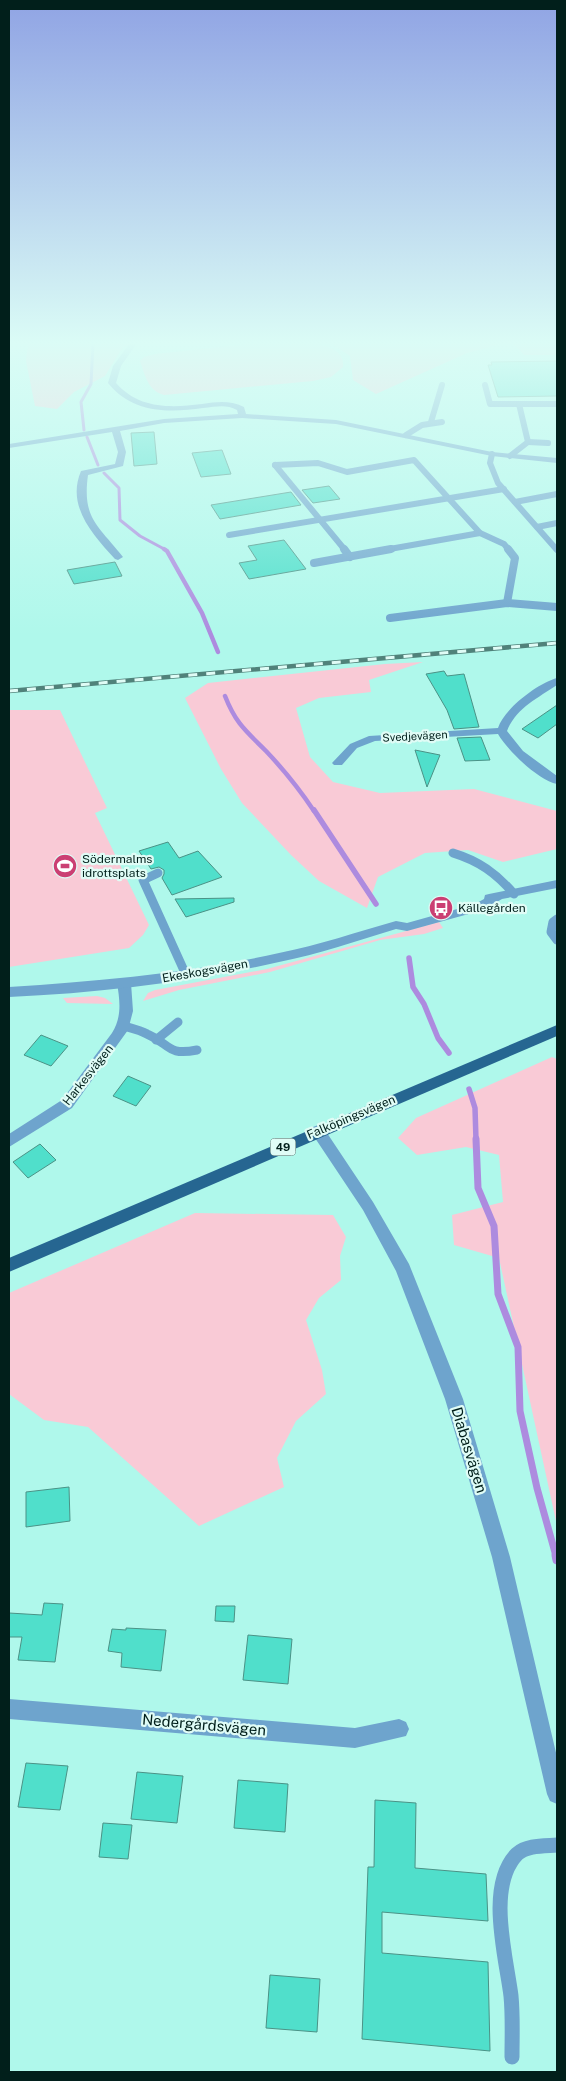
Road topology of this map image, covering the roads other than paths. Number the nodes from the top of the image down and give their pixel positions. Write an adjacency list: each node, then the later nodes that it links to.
1 (44, 440): 6 (street)
2 (119, 440): 20 (street)
3 (429, 440): 7 (street)
4 (528, 442): 5 (lane); 8 (lane)
5 (548, 443)
6 (9, 446)
7 (492, 454): 8 (street); 10 (lane)
8 (510, 456): 9 (street)
9 (557, 461)
10 (504, 489): 12 (lane); 13 (lane)
11 (557, 494): 13 (lane)
12 (448, 497): 14 (lane); 14 (lane); 17 (lane)
13 (515, 502): 16 (lane)
14 (319, 519): 18 (lane); 21 (lane)
15 (557, 523): 16 (lane)
16 (537, 527): 19 (lane)
17 (480, 532): 21 (lane); 23 (lane)
18 (229, 535)
19 (557, 550)
20 (118, 557)
21 (350, 557): 22 (lane)
22 (314, 563)
23 (507, 603): 24 (lane); 25 (lane)
24 (557, 607)
25 (390, 618)
26 (557, 681): 27 (street)
27 (502, 731): 28 (street, Svedjevägen); 29 (street)
28 (338, 763)
29 (557, 781)
30 (453, 854): 33 (lane)
31 (158, 873): 36 (lane)
32 (557, 884): 33 (street, Ekeskogsvägen)
33 (514, 894): 36 (street, Ekeskogsvägen)
34 (557, 919): 35 (lane)
35 (557, 940)
36 (186, 975): 37 (street, Ekeskogsvägen)
37 (124, 983): 38 (street, Ekeskogsvägen); 40 (street)
38 (9, 992)
39 (178, 1022): 42 (lane)
40 (124, 1026): 42 (lane); 45 (street, Harkesvägen)
41 (557, 1030): 44 (main road, Falköpingsvägen / 49)
42 (156, 1040): 43 (lane)
43 (197, 1050)
44 (318, 1131): 46 (main road, Falköpingsvägen / 49); 49 (street, Diabasvägen)
45 (9, 1141)
46 (9, 1265)
47 (9, 1709): 48 (street, Nedergårdsvägen)
48 (399, 1729)
49 (557, 1794)
50 (557, 1845): 51 (lane)
51 (512, 2058)

